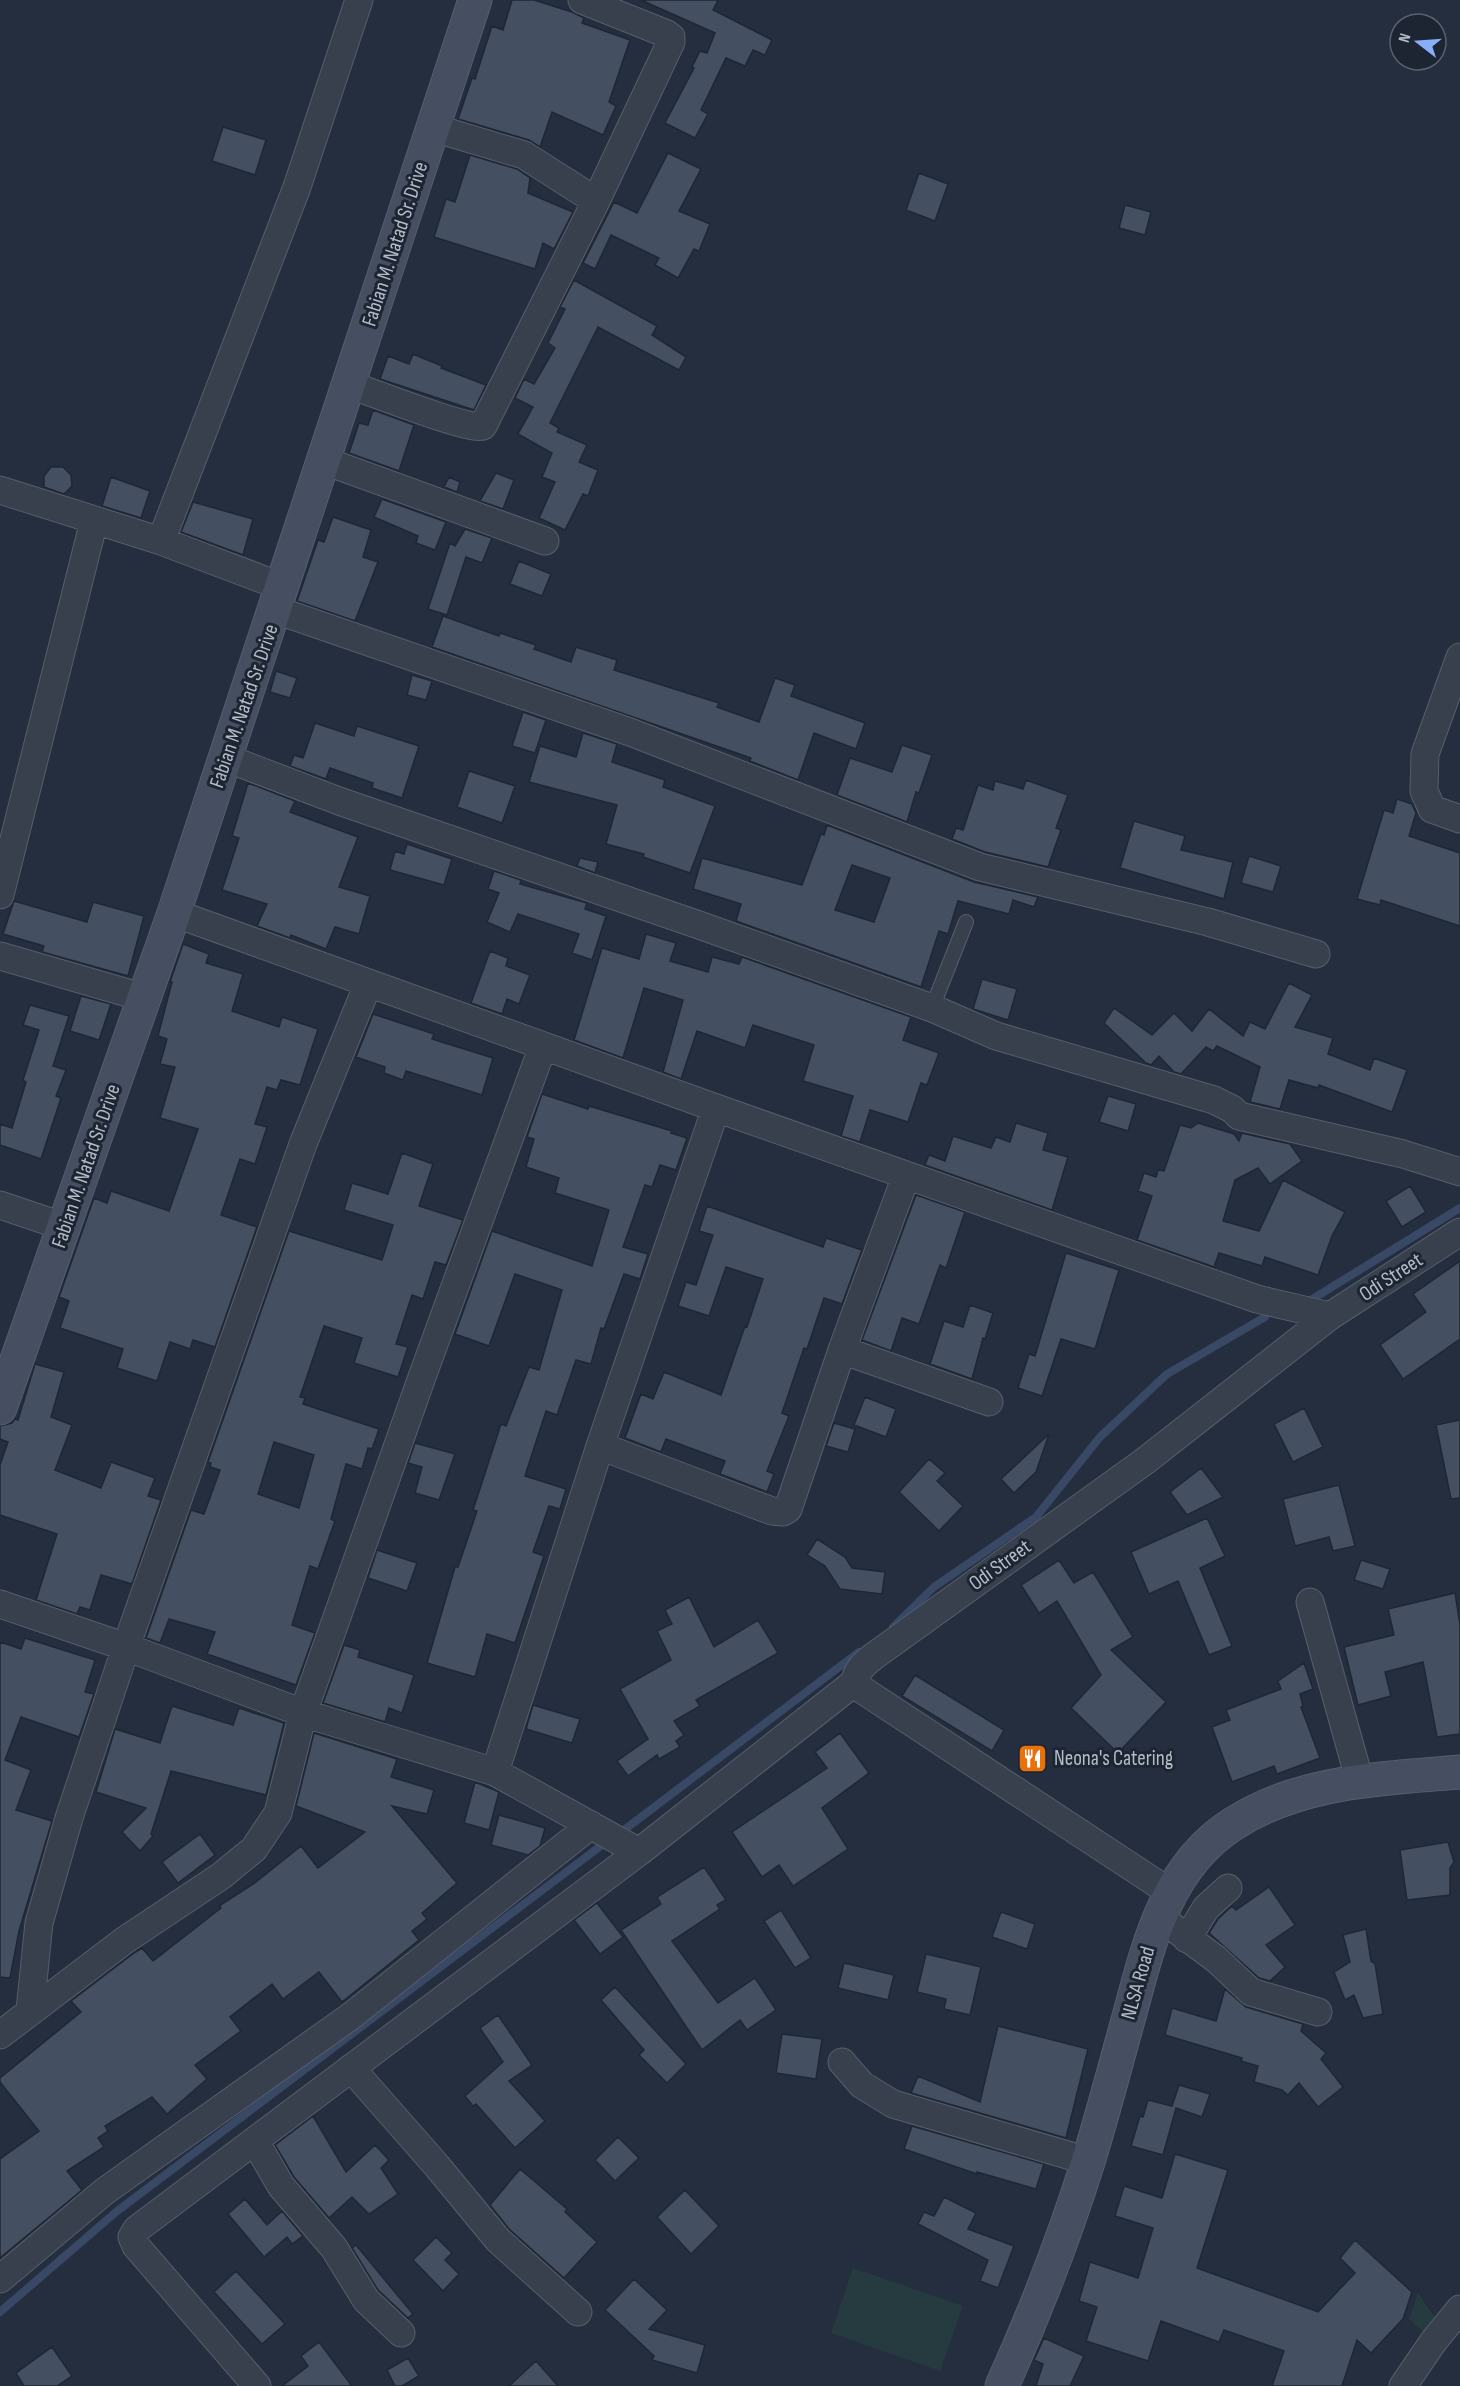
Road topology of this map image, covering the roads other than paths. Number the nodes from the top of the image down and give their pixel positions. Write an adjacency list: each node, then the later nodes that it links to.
1 (359, 0): 10 (street)
2 (475, 0): 4 (street, Fabian M. Natad Sr. Drive)
3 (582, 0): 5 (street)
4 (434, 128): 5 (street); 6 (street, Fabian M. Natad Sr. Drive)
5 (596, 201): 6 (street)
6 (350, 385): 7 (street, Fabian M. Natad Sr. Drive)
7 (325, 460): 11 (street); 12 (street, Fabian M. Natad Sr. Drive)
8 (0, 490): 9 (street)
9 (94, 521): 10 (street); 16 (street)
10 (161, 541): 12 (street)
11 (545, 541)
12 (280, 598): 14 (street, Fabian M. Natad Sr. Drive); 19 (street)
13 (1460, 657): 15 (street)
14 (226, 759): 17 (street, Fabian M. Natad Sr. Drive); 23 (street)
15 (1460, 819)
16 (0, 896)
17 (174, 913): 21 (street); 22 (street, Fabian M. Natad Sr. Drive)
18 (966, 922): 23 (lane)
19 (1316, 954)
20 (0, 957): 22 (street)
21 (368, 984): 24 (street); 38 (street)
22 (145, 998): 29 (street, Fabian M. Natad Sr. Drive)
23 (932, 1008): 26 (street)
24 (543, 1046): 25 (street); 40 (street)
25 (716, 1108): 27 (street); 35 (street)
26 (1460, 1172)
27 (906, 1176): 31 (street); 32 (street)
28 (0, 1205): 29 (street)
29 (65, 1227): 34 (street, Fabian M. Natad Sr. Drive)
30 (1458, 1237): 31 (street, Odi Street)
31 (1330, 1316): 39 (street, Odi Street)
32 (842, 1350): 33 (street); 35 (street)
33 (989, 1402)
34 (0, 1408)
35 (600, 1446): 42 (street)
36 (1310, 1602): 43 (street)
37 (0, 1604): 38 (street)
38 (126, 1647): 40 (street); 49 (street)
39 (855, 1682): 45 (street, Odi Street); 47 (street)
40 (303, 1713): 42 (street); 49 (street)
41 (1460, 1772): 43 (street, NLSA Road)
42 (495, 1773): 44 (street)
43 (1360, 1782): 47 (street, NLSA Road)
44 (591, 1825): 45 (street); 56 (street)
45 (639, 1852): 53 (street, Odi Street)
46 (1228, 1888): 48 (street)
47 (1165, 1905): 48 (street); 55 (street, NLSA Road)
48 (1187, 1939): 50 (street)
49 (30, 2010): 51 (street)
50 (1317, 2012)
51 (0, 2035)
52 (842, 2062): 55 (street)
53 (351, 2068): 54 (street, Odi Street); 58 (street)
54 (255, 2140): 59 (street); 60 (street, Odi Street)
55 (1088, 2161): 61 (street, NLSA Road)
56 (0, 2279)
57 (1460, 2309): 62 (street)
58 (578, 2312)
59 (400, 2333)
60 (256, 2386)
61 (1002, 2386)
62 (1403, 2386)

